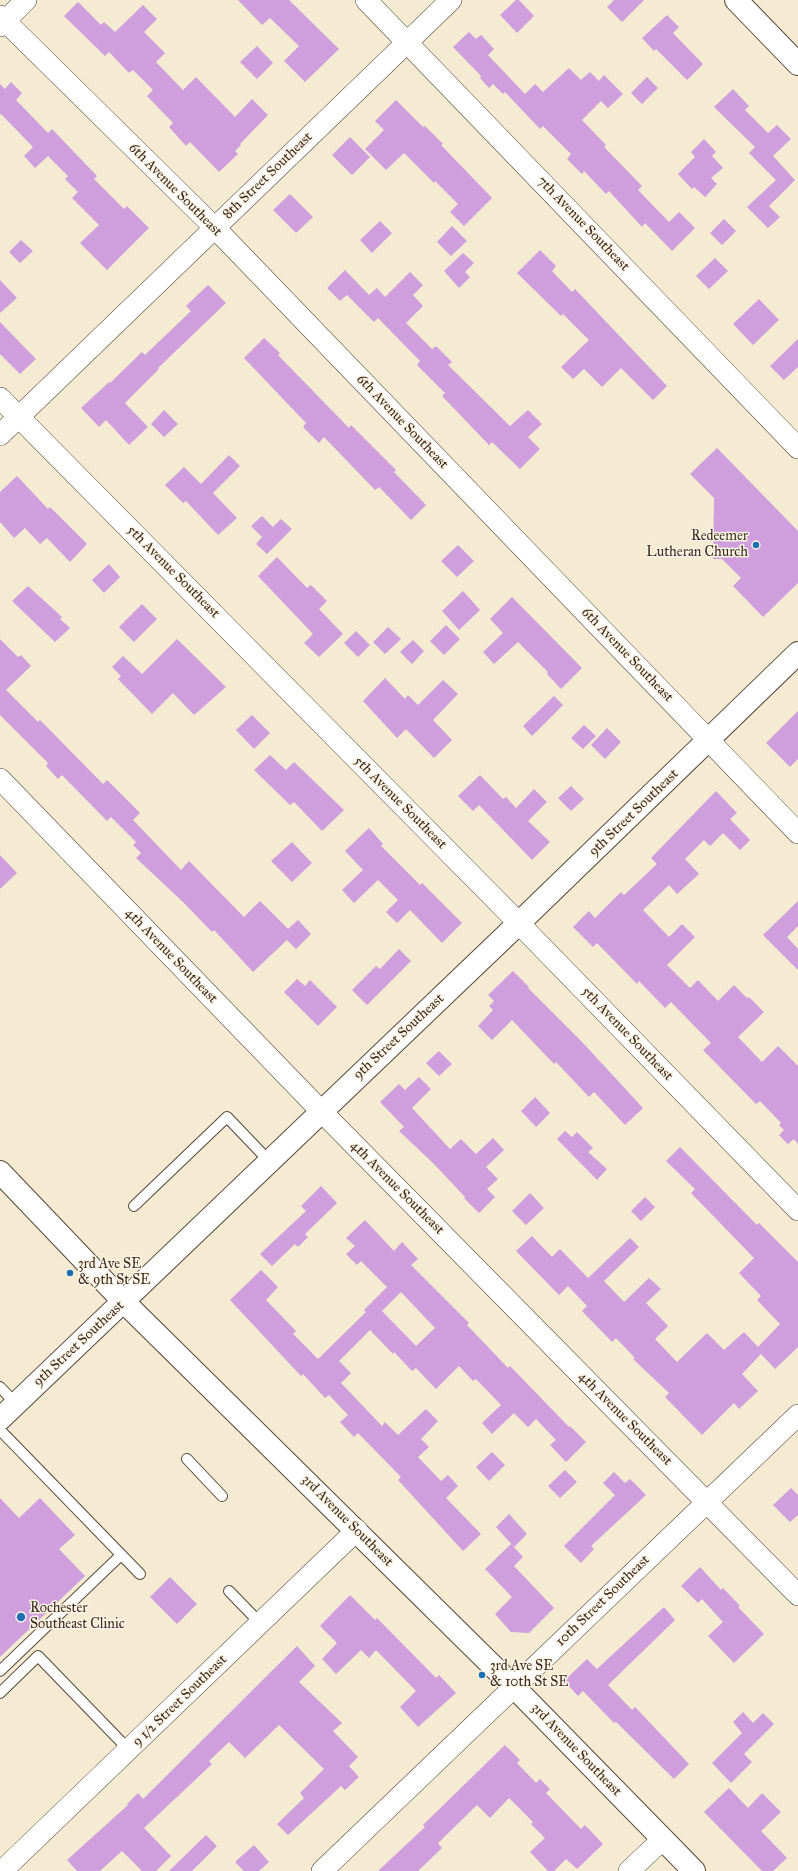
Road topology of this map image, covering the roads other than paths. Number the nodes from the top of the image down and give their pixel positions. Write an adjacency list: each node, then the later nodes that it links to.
1 (26, 0): 5 (street)
2 (366, 0): 6 (street, 7th Avenue Southeast)
3 (451, 0): 6 (street, 8th Street Southeast)
4 (736, 0): 7 (street)
5 (2, 21): 8 (street, 6th Avenue Southeast)
6 (408, 42): 8 (street, 8th Street Southeast); 12 (street, 7th Avenue Southeast)
7 (798, 64)
8 (214, 227): 10 (street, 8th Street Southeast); 14 (street, 6th Avenue Southeast)
9 (0, 398): 10 (street, 5th Avenue Southeast)
10 (18, 416): 11 (street, 8th Street Southeast); 17 (street, 5th Avenue Southeast)
11 (0, 435)
12 (798, 448)
13 (798, 653): 14 (street, 9th Street Southeast)
14 (709, 740): 16 (street, 6th Avenue Southeast); 17 (street, 9th Street Southeast)
15 (0, 779): 18 (street, 4th Avenue Southeast)
16 (798, 833)
17 (519, 923): 18 (street, 9th Street Southeast); 22 (street, 5th Avenue Southeast)
18 (321, 1111): 19 (street, 9th Street Southeast); 31 (street, 4th Avenue Southeast)
19 (269, 1161): 21 (lane); 23 (street, 9th Street Southeast)
20 (0, 1172): 23 (street, 3rd Avenue Southeast)
21 (134, 1206)
22 (798, 1210)
23 (124, 1302): 25 (street, 9th Street Southeast); 32 (street, 3rd Avenue Southeast)
24 (0, 1387): 25 (lane)
25 (16, 1404): 27 (street, 9th Street Southeast)
26 (798, 1414): 31 (street, 10th Street Southeast)
27 (0, 1419)
28 (0, 1430): 33 (lane)
29 (187, 1459): 30 (lane)
30 (222, 1496)
31 (707, 1501): 36 (street, 4th Avenue Southeast); 39 (street, 10th Street Southeast)
32 (357, 1530): 37 (street, 9 1/2 Street Southeast); 39 (street, 3rd Avenue Southeast)
33 (121, 1555): 34 (lane); 38 (lane)
34 (140, 1574)
35 (229, 1591): 37 (lane)
36 (798, 1595)
37 (261, 1624): 41 (street, 9 1/2 Street Southeast)
38 (0, 1671)
39 (514, 1687): 42 (street, 3rd Avenue Southeast); 44 (street, 10th Street Southeast)
40 (0, 1692): 41 (lane)
41 (129, 1750): 43 (street, 9 1/2 Street Southeast)
42 (663, 1839): 45 (street); 46 (street, 3rd Avenue Southeast)
43 (2, 1871)
44 (322, 1871)
45 (629, 1871)
46 (694, 1871)

